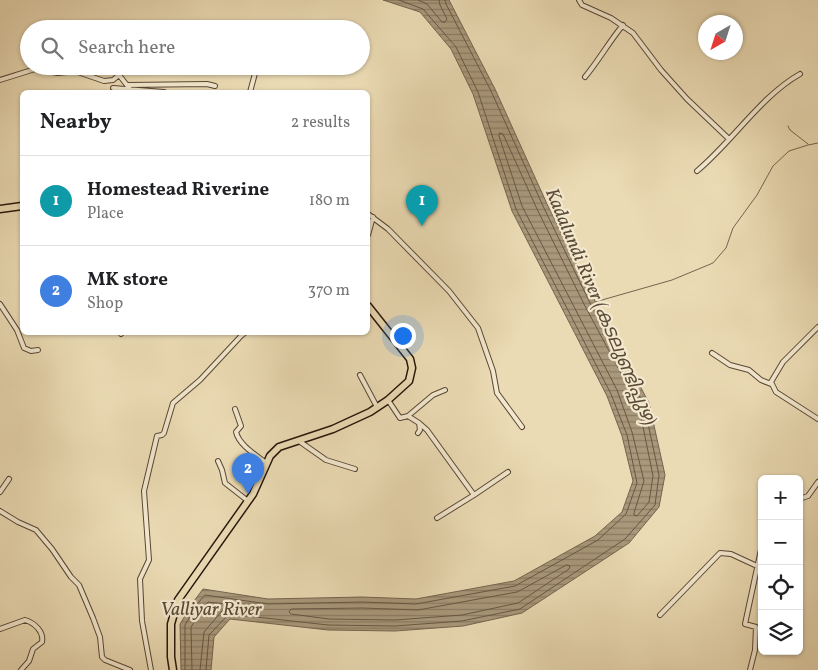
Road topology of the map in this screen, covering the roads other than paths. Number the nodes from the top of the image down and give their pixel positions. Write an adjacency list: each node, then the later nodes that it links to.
1 (579, 0): 2 (street)
2 (622, 25): 9 (street); 17 (street)
3 (20, 73): 10 (street)
4 (800, 74): 17 (street)
5 (85, 75): 6 (street)
6 (119, 75)
7 (119, 75): 11 (street)
8 (255, 75): 16 (street)
9 (585, 77)
10 (0, 80)
11 (127, 85): 12 (street); 14 (street)
12 (215, 86)
13 (114, 88): 14 (street)
14 (130, 89): 15 (street)
15 (141, 90)
16 (251, 90)
17 (728, 139): 18 (street)
18 (697, 171)
19 (20, 206): 20 (main road)
20 (0, 209)
21 (370, 215): 22 (street)
22 (373, 217): 23 (street); 39 (street)
23 (370, 228)
24 (0, 304): 28 (street)
25 (370, 309): 33 (main road)
26 (818, 326): 31 (street)
27 (242, 335): 60 (street)
28 (38, 350)
29 (712, 353): 31 (street)
30 (360, 375): 34 (street)
31 (771, 384): 37 (street)
32 (445, 390): 36 (street)
33 (388, 400): 34 (main road); 36 (street)
34 (376, 407): 41 (main road)
35 (235, 409): 43 (street)
36 (408, 416): 38 (street)
37 (818, 419)
38 (419, 423): 40 (street); 49 (street)
39 (522, 427)
40 (418, 433)
41 (299, 441): 43 (main road); 44 (street)
42 (218, 461): 51 (street)
43 (266, 463): 51 (main road)
44 (355, 469)
45 (508, 472): 49 (street)
46 (9, 479): 48 (street)
47 (818, 482): 50 (street)
48 (0, 492)
49 (474, 495): 53 (street)
50 (803, 498)
51 (248, 501): 61 (main road)
52 (0, 510): 59 (street)
53 (437, 518)
54 (758, 562): 55 (street)
55 (757, 566): 56 (street); 62 (street)
56 (660, 615)
57 (0, 628): 58 (street)
58 (21, 670)
59 (130, 670)
60 (151, 670)
61 (173, 670)
62 (750, 670)

